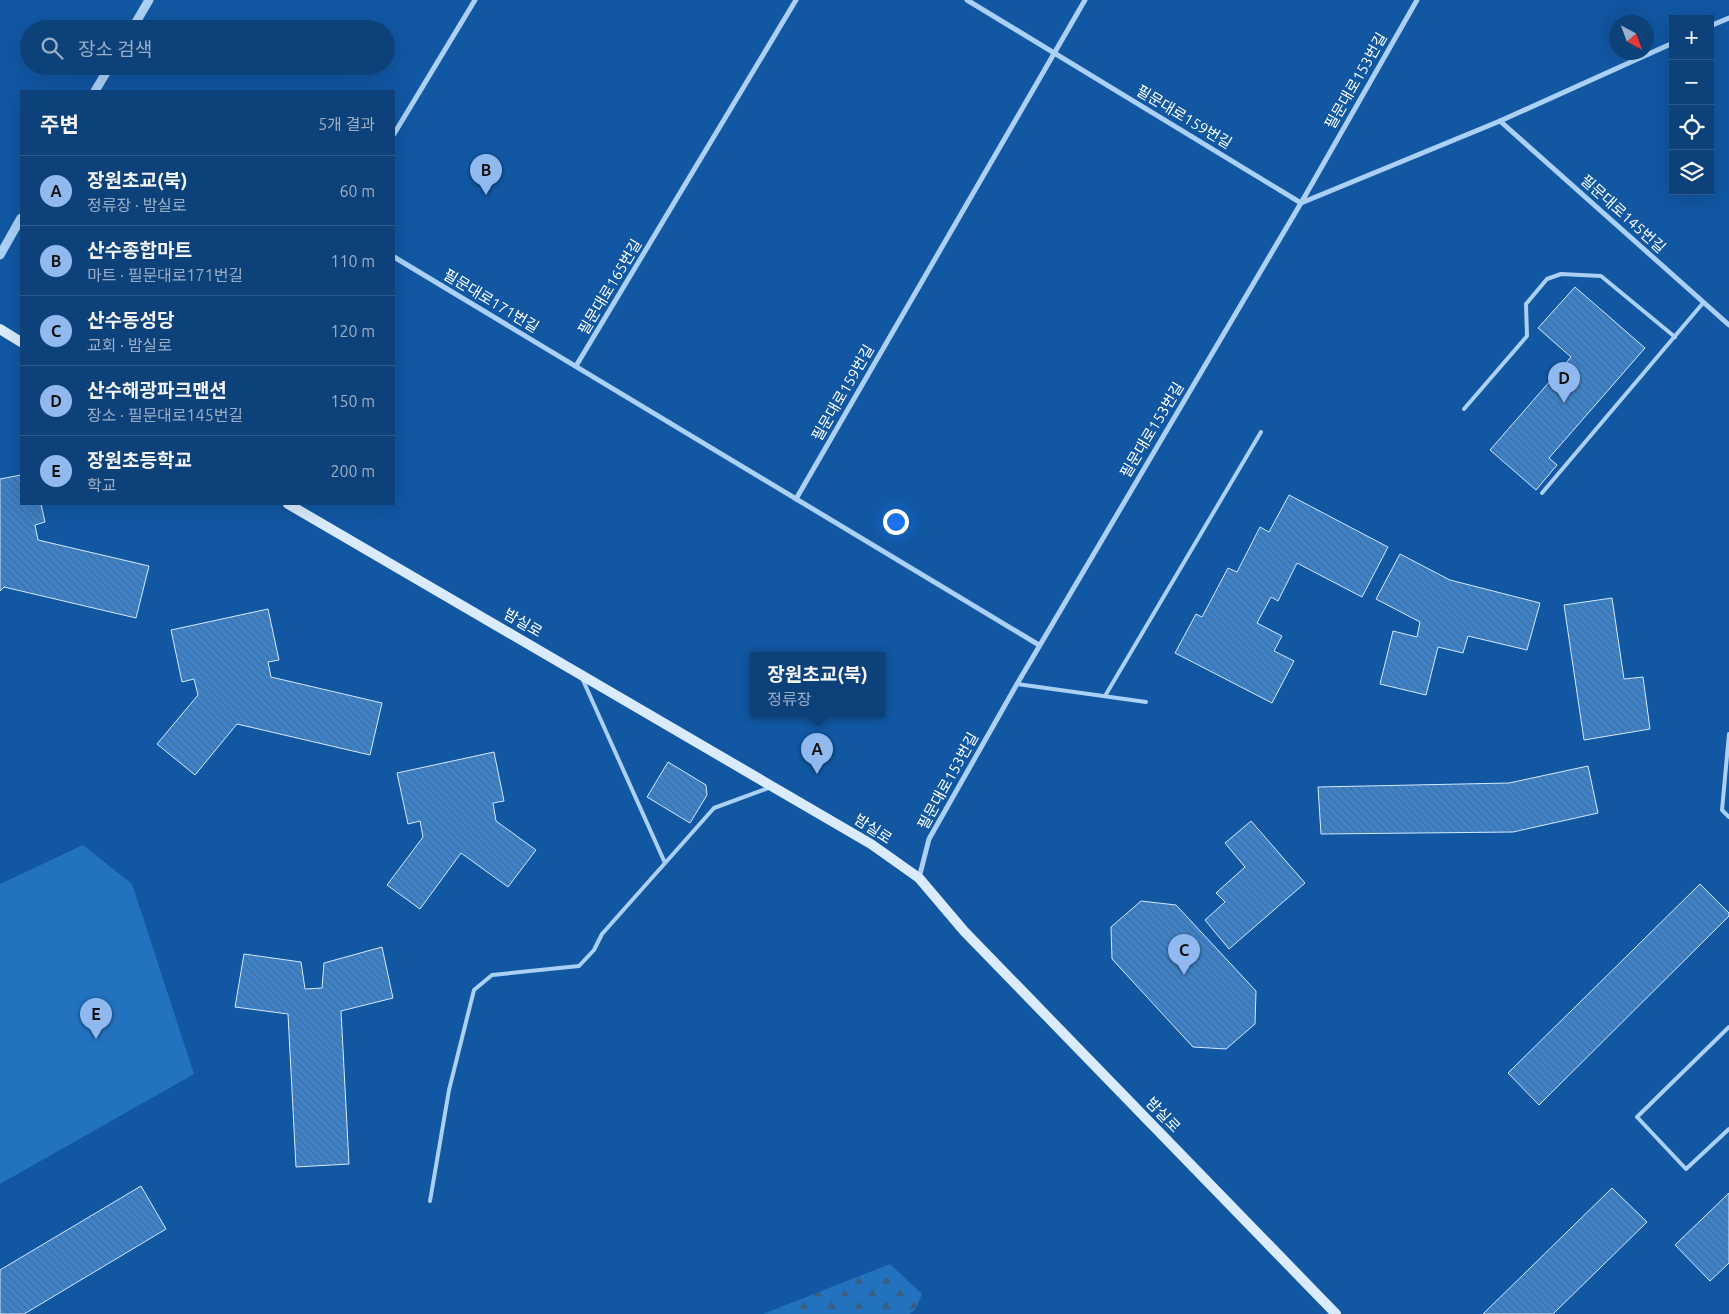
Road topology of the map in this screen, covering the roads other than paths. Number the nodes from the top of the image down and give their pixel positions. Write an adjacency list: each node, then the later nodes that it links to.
1 (149, 0): 8 (street)
2 (475, 0): 15 (street)
3 (796, 0): 25 (street, 필문대로165번길)
4 (967, 0): 11 (street)
5 (1085, 0): 11 (street, 필문대로159번길)
6 (1418, 0): 16 (street, 필문대로153번길)
7 (1729, 18): 9 (street)
8 (137, 20)
9 (1714, 24)
10 (1669, 45): 14 (street)
11 (1053, 53): 16 (street, 필문대로159번길); 29 (street, 필문대로159번길)
12 (105, 75): 13 (street)
13 (97, 90)
14 (1500, 121): 16 (street); 20 (street, 필문대로145번길)
15 (395, 132)
16 (1301, 203): 31 (street, 필문대로153번길)
17 (20, 220): 18 (street)
18 (0, 255)
19 (395, 258): 25 (street, 필문대로171번길)
20 (1703, 303): 21 (street, 필문대로145번길); 23 (lane)
21 (1729, 326)
22 (0, 329): 24 (main road)
23 (1675, 337): 26 (lane); 28 (lane)
24 (20, 341)
25 (576, 366): 29 (street)
26 (1464, 409)
27 (1260, 432): 34 (lane)
28 (1542, 493)
29 (796, 499): 31 (street)
30 (290, 505): 32 (main road, 밤실로)
31 (1039, 645): 33 (street, 필문대로153번길)
32 (580, 673): 37 (main road, 밤실로); 39 (lane)
33 (1017, 684): 34 (lane); 40 (street, 필문대로153번길)
34 (1104, 696): 35 (lane)
35 (1146, 702)
36 (1729, 734): 38 (lane)
37 (773, 786): 39 (lane); 40 (main road, 밤실로)
38 (1729, 817)
39 (665, 863): 43 (lane)
40 (919, 878): 44 (main road, 밤실로)
41 (1729, 1027): 42 (lane)
42 (1729, 1129)
43 (430, 1201)
44 (1336, 1314)

